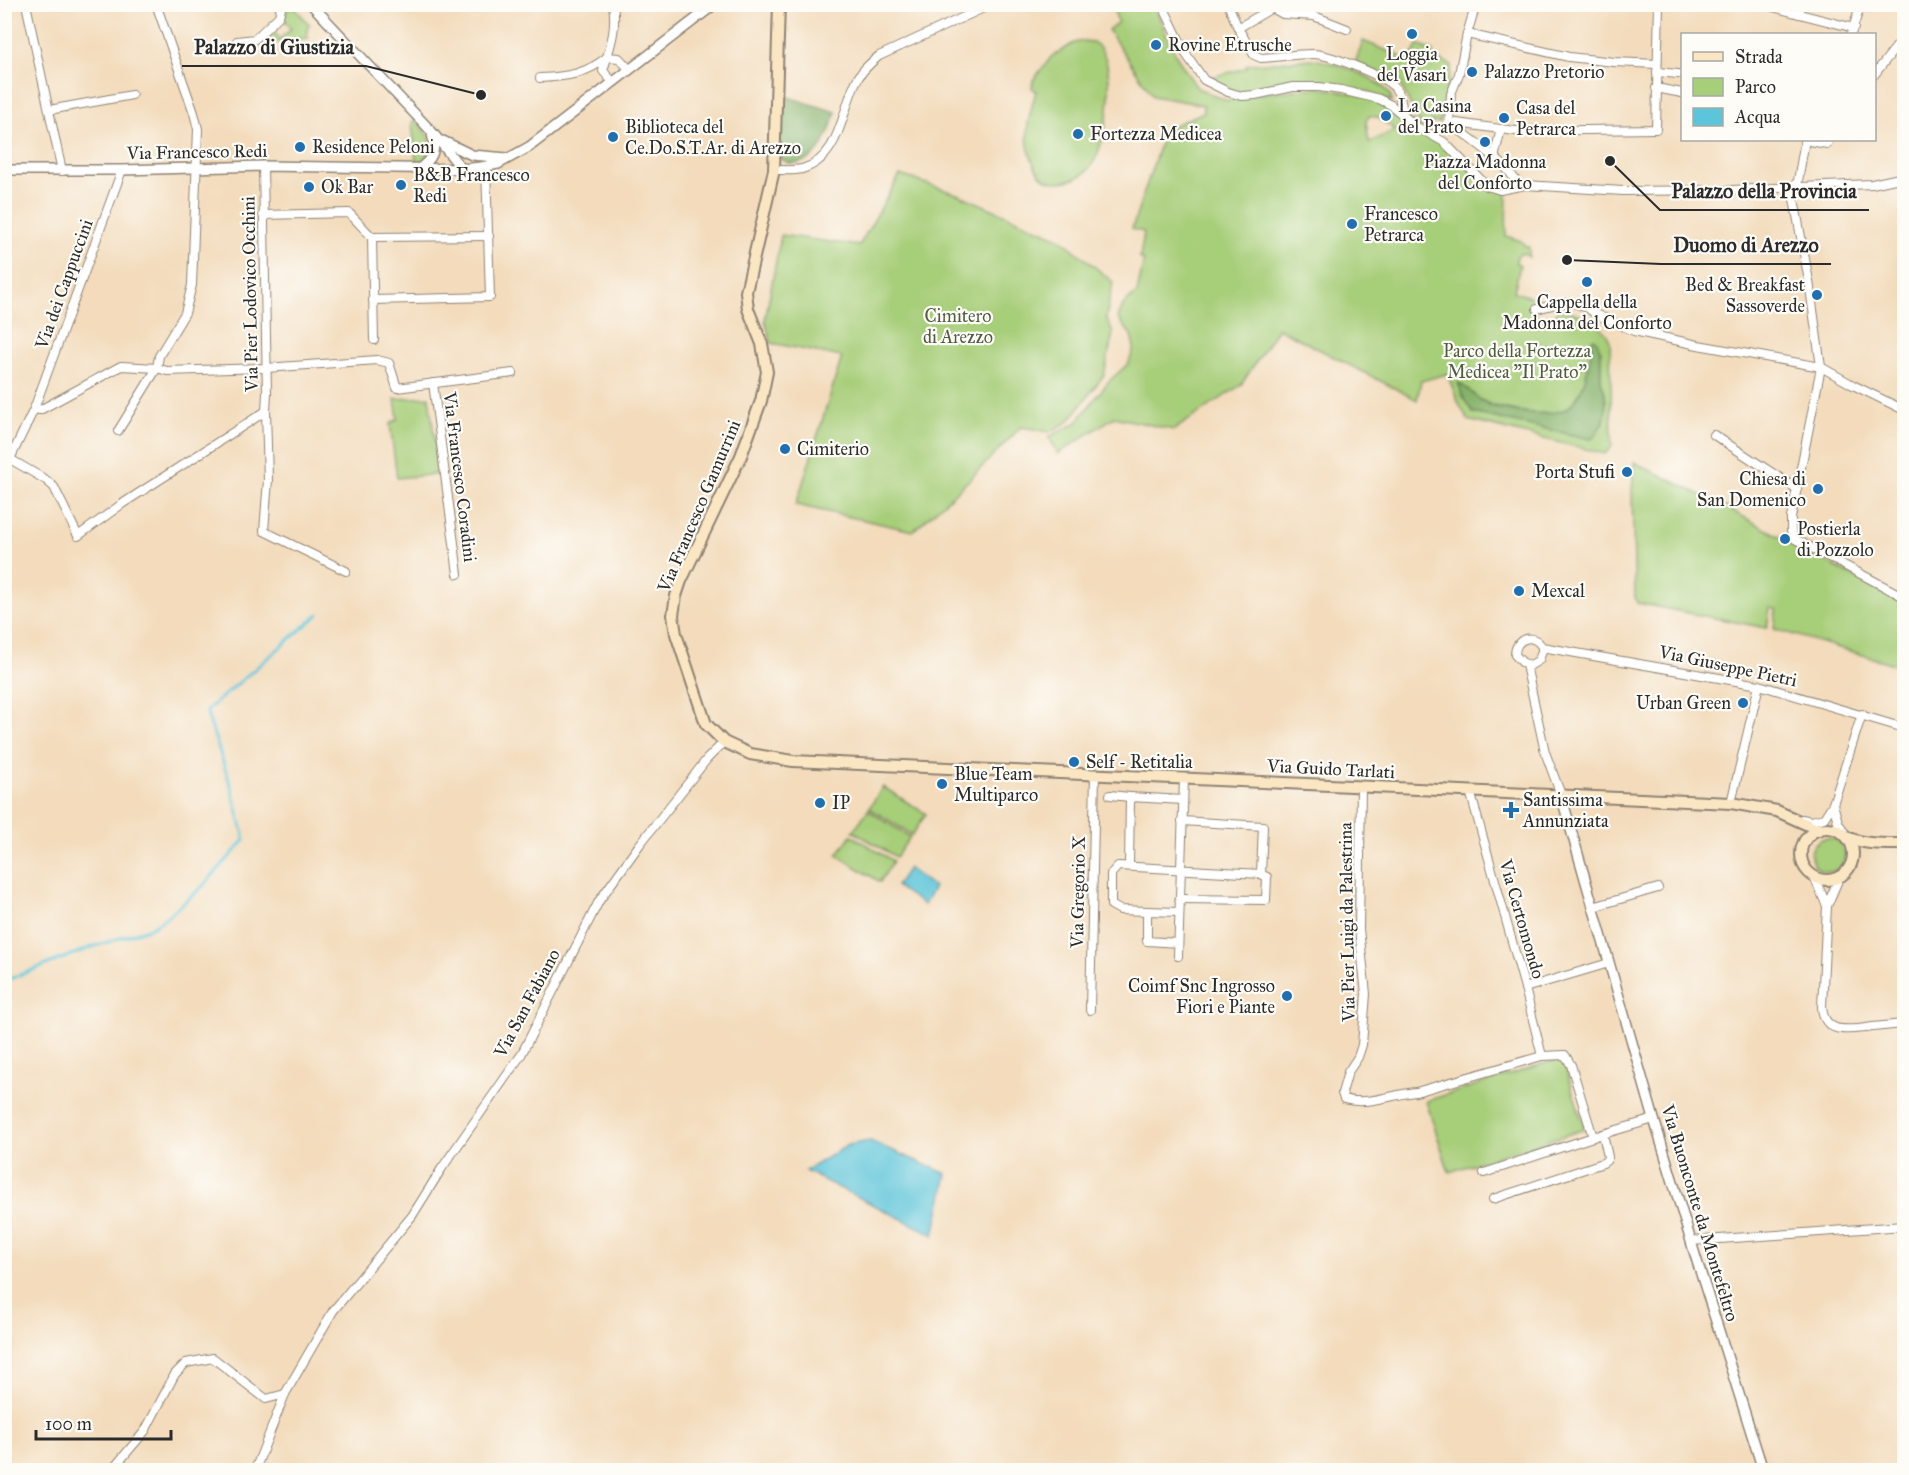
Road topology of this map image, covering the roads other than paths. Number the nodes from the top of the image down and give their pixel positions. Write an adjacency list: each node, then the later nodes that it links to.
1 (26, 4): 33 (street)
2 (156, 4): 46 (street)
3 (278, 4): 22 (street)
4 (310, 4): 37 (street)
5 (613, 4): 23 (street)
6 (715, 4): 25 (street, Via Francesco Redi)
7 (779, 4): 50 (main road, Via Francesco Gamurrini)
8 (992, 4): 50 (street)
9 (1162, 4): 34 (street)
10 (1228, 4): 17 (street)
11 (1476, 4): 20 (street)
12 (1659, 4): 24 (street)
13 (1761, 4): 16 (street)
14 (1801, 4): 16 (street)
15 (1861, 4): 19 (street)
16 (1799, 14): 19 (street)
17 (1238, 28): 18 (street); 34 (street)
18 (1347, 29)
19 (1853, 32)
20 (1467, 34): 24 (street); 35 (street)
21 (1905, 37): 26 (street)
22 (237, 41)
23 (607, 57): 25 (street); 28 (street); 29 (street)
24 (1657, 68): 27 (street); 30 (street)
25 (630, 69): 29 (street, Via Francesco Redi)
26 (1876, 72)
27 (1678, 74)
28 (540, 78)
29 (613, 82): 41 (street, Via Francesco Redi)
30 (1656, 88): 31 (street); 36 (street)
31 (1681, 93)
32 (132, 95): 33 (street)
33 (49, 110): 51 (street)
34 (1403, 115): 53 (street)
35 (1449, 122): 36 (street); 42 (street)
36 (1501, 129): 42 (street)
37 (432, 132): 41 (street); 45 (street); 47 (street)
38 (1804, 141): 54 (street)
39 (1810, 141): 40 (street)
40 (1828, 141)
41 (510, 158): 44 (street, Via Francesco Redi)
42 (1494, 158): 53 (street)
43 (263, 166): 46 (street, Via Francesco Redi); 47 (street, Via Francesco Redi); 55 (street, Via Pier Lodovico Occhini)
44 (486, 166): 45 (street, Via Francesco Redi); 56 (street)
45 (462, 168): 47 (street, Via Francesco Redi)
46 (196, 169): 49 (street, Via Francesco Redi); 62 (street)
47 (419, 169)
48 (4, 170): 51 (street, Via Francesco Redi)
49 (122, 170): 51 (street, Via Francesco Redi); 66 (street, Via dei Cappuccini)
50 (774, 170): 81 (main road, Via Francesco Gamurrini)
51 (62, 171)
52 (1905, 177): 54 (street)
53 (1518, 185): 54 (street)
54 (1791, 188): 61 (street)
55 (263, 215): 57 (street); 63 (street, Via Pier Lodovico Occhini)
56 (489, 236): 57 (street); 58 (street)
57 (372, 237): 58 (street)
58 (373, 300): 60 (street)
59 (1537, 309): 61 (street)
60 (374, 340)
61 (1821, 367): 67 (street); 72 (street)
62 (157, 368): 63 (street, Via Francesco Coradini); 66 (street); 69 (street)
63 (266, 368): 65 (street, Via Francesco Coradini); 68 (street, Via Pier Lodovico Occhini)
64 (513, 373): 65 (street, Via Francesco Coradini)
65 (433, 383): 74 (street, Via Francesco Coradini)
66 (34, 409): 71 (street, Via dei Cappuccini)
67 (1905, 410)
68 (266, 411): 71 (street, Via Pier Lodovico Occhini); 73 (street)
69 (117, 431)
70 (1714, 435): 72 (street)
71 (7, 461)
72 (1797, 489): 75 (street)
73 (346, 571)
74 (458, 574)
75 (1905, 597)
76 (1542, 647): 77 (street); 77 (street, Via Giuseppe Pietri); 78 (street, Via Giuseppe Pietri)
77 (1526, 665): 91 (street)
78 (1759, 685): 79 (street, Via Giuseppe Pietri); 94 (street)
79 (1862, 714): 80 (street, Via Giuseppe Pietri); 95 (street)
80 (1905, 728)
81 (724, 742): 82 (main road); 130 (street, Via San Fabiano)
82 (866, 765): 83 (main road, Via Guido Tarlati); 86 (main road)
83 (1010, 771): 84 (main road, Via Guido Tarlati); 86 (main road)
84 (1053, 773): 85 (main road, Via Guido Tarlati); 86 (main road)
85 (1095, 774): 87 (main road, Via Guido Tarlati); 120 (street, Via Gregorio X)
86 (949, 775)
87 (1184, 779): 88 (main road, Via Guido Tarlati); 93 (street)
88 (1361, 787): 89 (main road, Via Guido Tarlati); 122 (street, Via Pier Luigi da Palestrina)
89 (1470, 791): 91 (main road, Via Guido Tarlati); 119 (street, Via Certomondo)
90 (1110, 795): 92 (street)
91 (1561, 795): 94 (main road, Via Guido Tarlati); 113 (street, Via Buonconte da Montefeltro)
92 (1130, 797): 93 (street); 105 (street)
93 (1183, 800): 98 (street)
94 (1731, 803): 96 (main road, Via Guido Tarlati)
95 (1833, 804): 97 (street); 100 (street)
96 (1793, 818): 97 (street); 99 (main road, Via Guido Tarlati); 101 (main road)
97 (1824, 818): 99 (street)
98 (1182, 821): 106 (street); 107 (street)
99 (1819, 830): 100 (main road); 101 (main road)
100 (1847, 837): 102 (main road); 104 (main road)
101 (1804, 843): 108 (main road)
102 (1878, 844): 103 (main road); 104 (main road)
103 (1905, 844)
104 (1852, 861): 109 (main road)
105 (1129, 866): 106 (street); 114 (street)
106 (1180, 869): 107 (street); 111 (street)
107 (1261, 874): 111 (street)
108 (1814, 877): 109 (main road); 112 (street)
109 (1839, 878): 112 (street)
110 (1658, 888): 113 (street)
111 (1179, 899): 115 (street)
112 (1827, 906): 121 (street)
113 (1593, 907): 118 (street, Via Buonconte da Montefeltro)
114 (1147, 911): 115 (street); 116 (street)
115 (1179, 912): 116 (street)
116 (1178, 943): 117 (street)
117 (1178, 956)
118 (1609, 963): 119 (street); 123 (street, Via Buonconte da Montefeltro)
119 (1526, 988): 122 (street, Via Certomondo)
120 (1090, 1010)
121 (1905, 1024)
122 (1542, 1056): 125 (street)
123 (1654, 1119): 124 (street); 129 (street, Via Buonconte da Montefeltro)
124 (1603, 1134): 125 (street); 127 (street)
125 (1593, 1137): 126 (street)
126 (1484, 1173)
127 (1494, 1199)
128 (1905, 1226): 129 (street)
129 (1691, 1241): 133 (street, Via Buonconte da Montefeltro)
130 (285, 1394): 131 (street); 132 (street, Via San Fabiano)
131 (112, 1470)
132 (255, 1470)
133 (1763, 1470)

